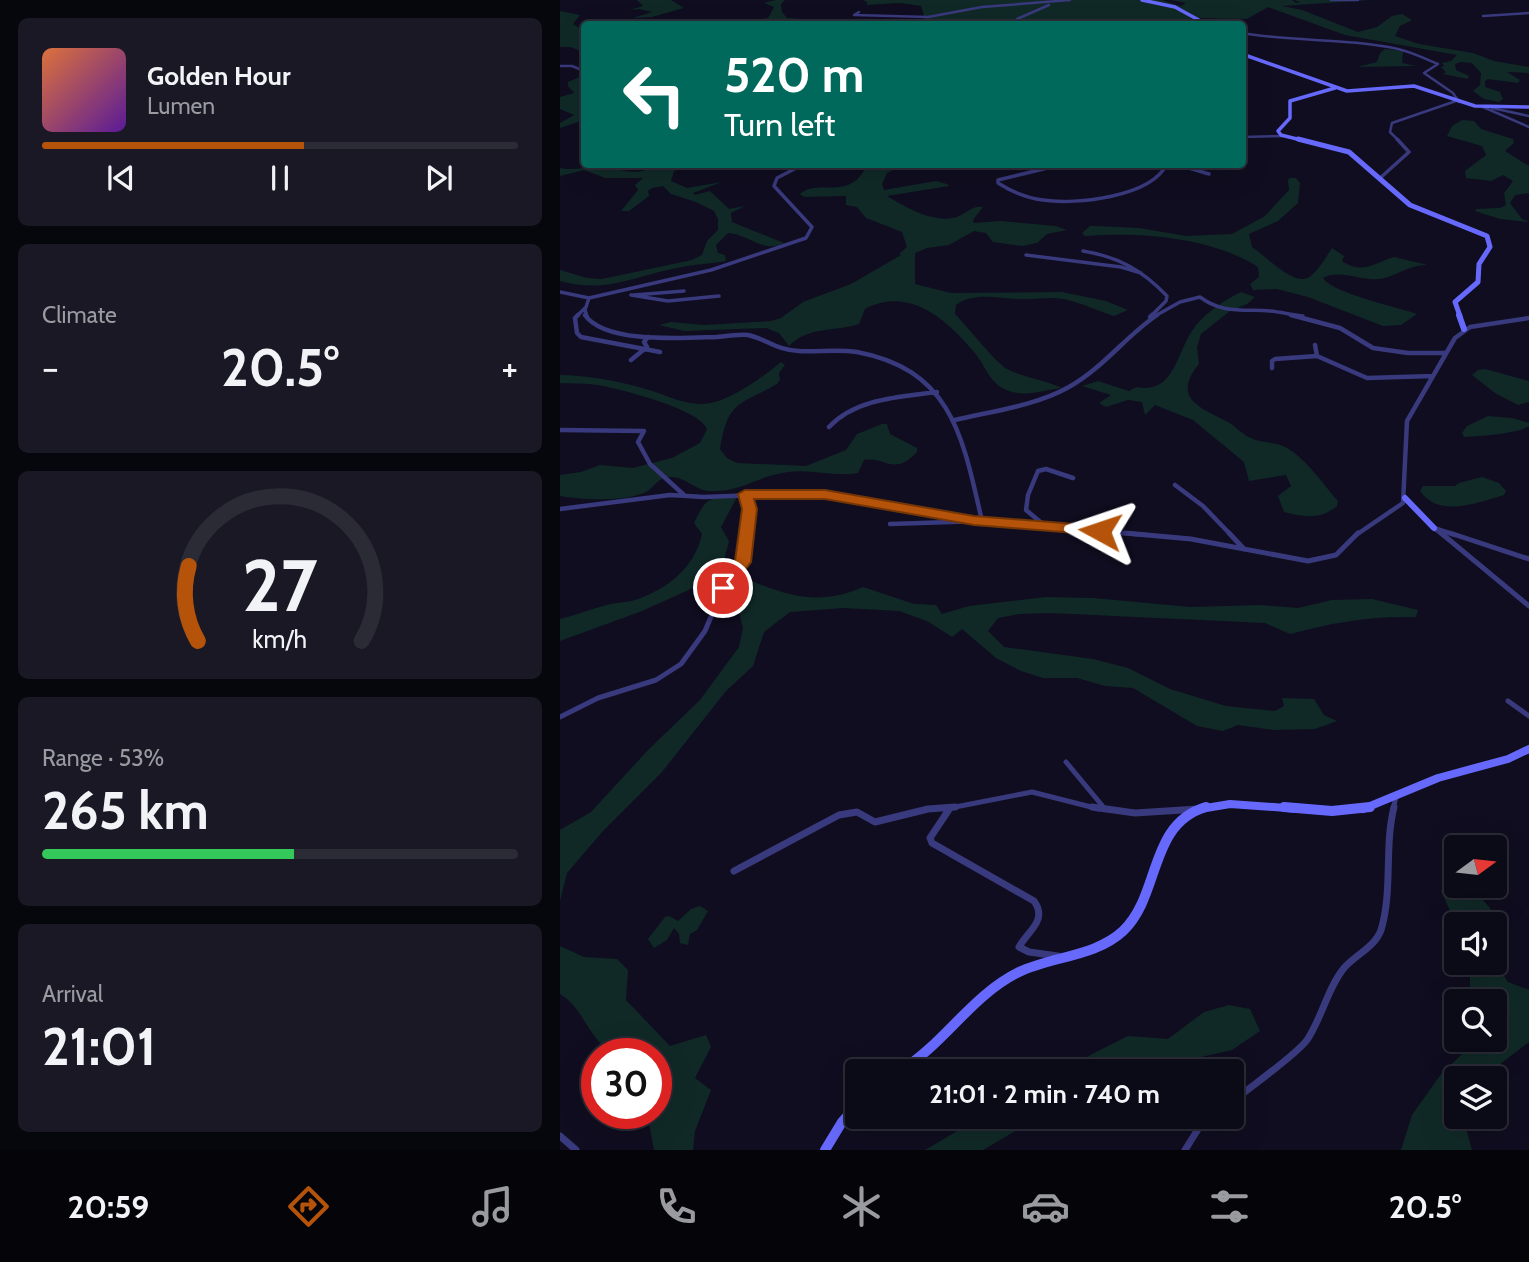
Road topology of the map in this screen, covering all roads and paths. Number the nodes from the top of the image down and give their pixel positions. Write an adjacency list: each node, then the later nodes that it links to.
1 (1070, 0): 5 (street)
2 (1142, 0): 10 (street)
3 (1332, 0): 4 (street)
4 (1358, 0)
5 (1055, 2): 6 (street); 9 (street)
6 (859, 12)
7 (1529, 13): 8 (street)
8 (1483, 16)
9 (1016, 21)
10 (1201, 21)
11 (1246, 34): 16 (street)
12 (1246, 55): 15 (street)
13 (560, 66): 14 (street)
14 (581, 70)
15 (1335, 88): 16 (street); 22 (street)
16 (1457, 101): 17 (street); 29 (street)
17 (1483, 107): 19 (street); 21 (street)
18 (1529, 107): 19 (street)
19 (1492, 108): 20 (street)
20 (1529, 116)
21 (1529, 127)
22 (1284, 136): 23 (street); 29 (street)
23 (1246, 137)
24 (796, 168): 36 (street)
25 (1044, 168): 26 (street)
26 (1165, 168)
27 (1189, 168): 28 (street)
28 (1209, 174)
29 (1379, 179): 44 (street)
30 (1083, 251): 32 (street)
31 (1026, 255): 32 (street)
32 (1143, 275): 39 (street)
33 (684, 291): 35 (street)
34 (560, 292): 38 (street)
35 (631, 295): 36 (street); 37 (street)
36 (600, 296): 38 (street)
37 (719, 296)
38 (589, 298): 41 (street)
39 (1167, 298): 40 (street); 43 (street)
40 (1182, 302): 43 (street); 49 (street)
41 (586, 307): 45 (street); 47 (street)
42 (1529, 318): 44 (street)
43 (1147, 320): 55 (street)
44 (1464, 329): 49 (street)
45 (648, 337): 47 (street); 54 (street)
46 (1315, 345): 50 (street)
47 (643, 350): 48 (street); 51 (street)
48 (660, 352)
49 (1446, 353): 53 (street)
50 (1317, 356): 52 (street); 53 (street)
51 (631, 360)
52 (1272, 368)
53 (1433, 376): 62 (street)
54 (937, 392): 55 (street); 56 (street)
55 (955, 420): 64 (street)
56 (829, 427)
57 (560, 430): 61 (street)
58 (1073, 478): 66 (street)
59 (1175, 485): 68 (street)
60 (745, 494): 61 (street); 64 (street); 73 (street)
61 (684, 495): 63 (street)
62 (1405, 498): 67 (street); 68 (street)
63 (560, 509)
64 (982, 521): 65 (street); 66 (street)
65 (890, 524)
66 (1051, 527): 68 (street)
67 (1434, 527): 69 (street); 70 (street)
68 (1244, 549)
69 (1529, 559)
70 (1529, 606)
71 (1508, 701): 72 (street)
72 (1529, 716)
73 (560, 717)
74 (1529, 749): 76 (street)
75 (1066, 762): 79 (street)
76 (1396, 797): 78 (street); 83 (street)
77 (950, 808): 79 (street); 80 (street); 81 (street)
78 (1198, 809): 79 (street); 81 (street)
79 (1108, 811)
80 (734, 871)
81 (1064, 957): 82 (street)
82 (918, 1059)
83 (1244, 1092)
84 (845, 1122): 88 (street)
85 (1198, 1129): 89 (street)
86 (560, 1136): 87 (street)
87 (576, 1150)
88 (825, 1150)
89 (1185, 1150)

